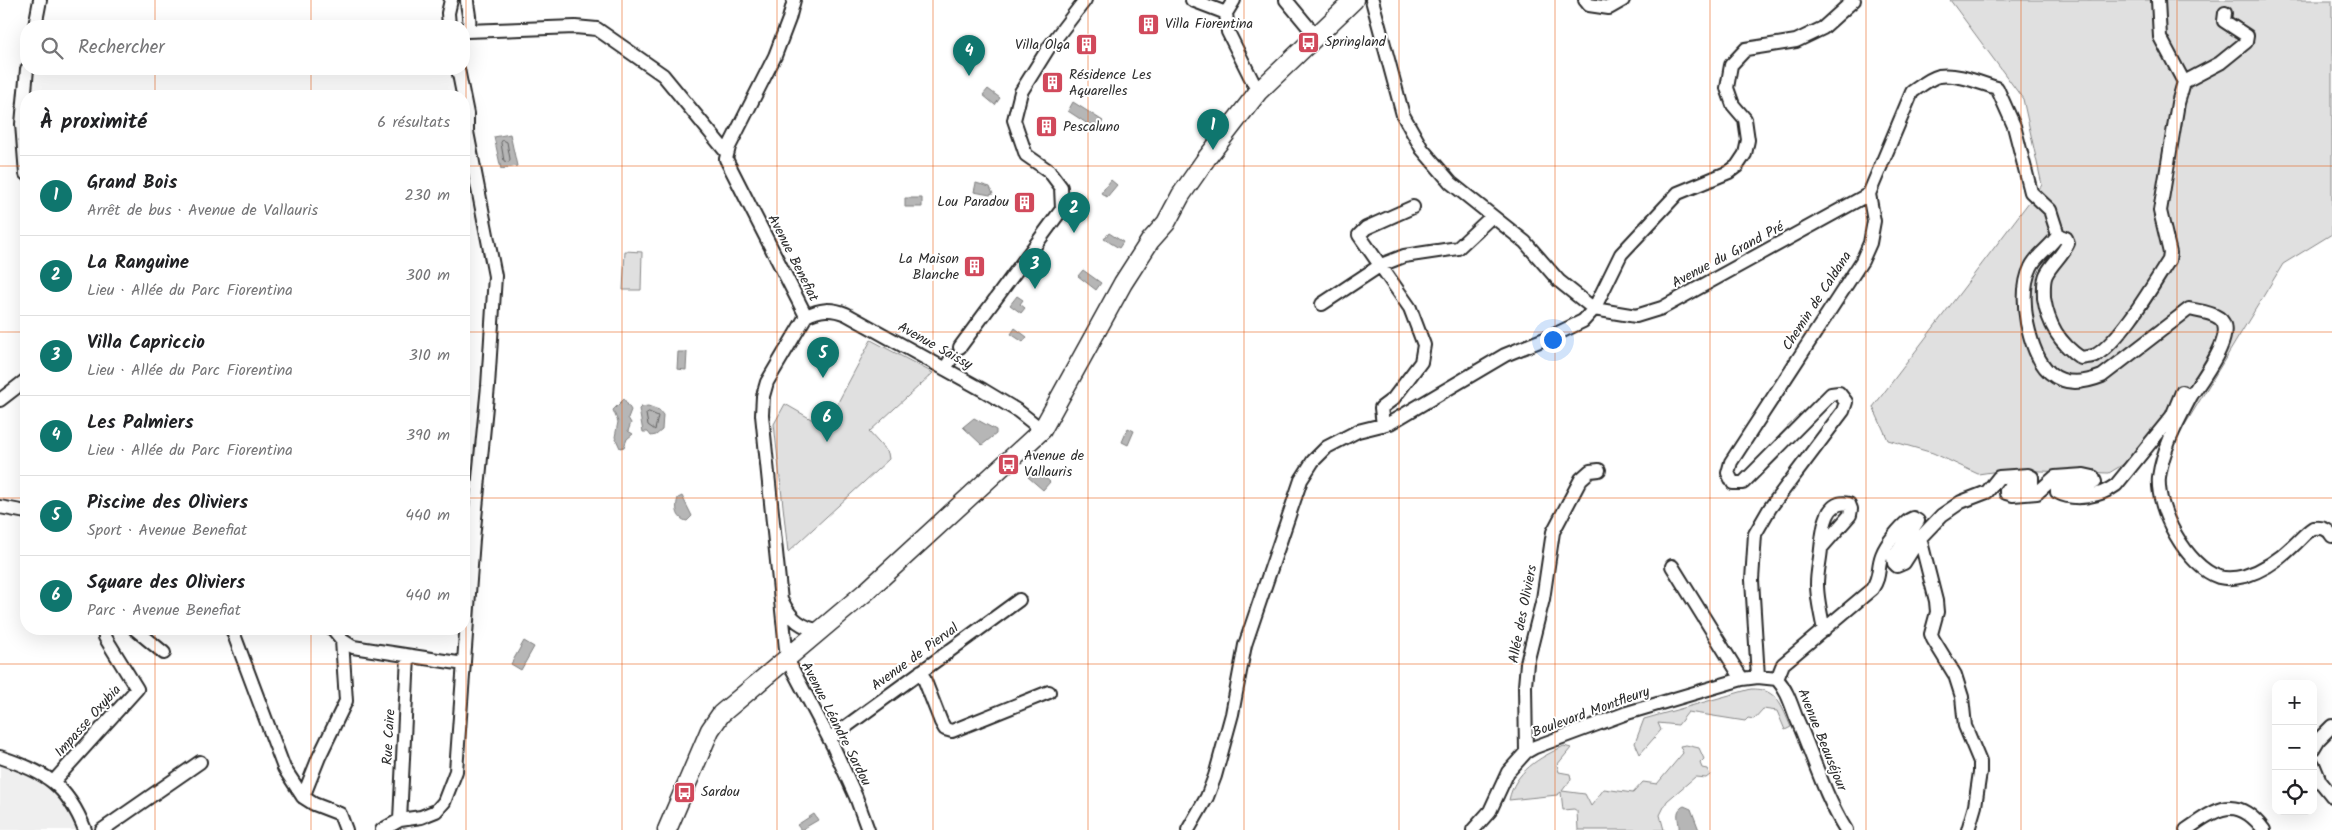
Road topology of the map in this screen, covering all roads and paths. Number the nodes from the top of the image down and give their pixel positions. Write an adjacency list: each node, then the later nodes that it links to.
1 (40, 0): 18 (street)
2 (46, 0): 19 (street)
3 (467, 0): 21 (street)
4 (1085, 0): 40 (street)
5 (1192, 0): 17 (street)
6 (1234, 0): 17 (street)
7 (1286, 0): 23 (street)
8 (1354, 0): 23 (main road)
9 (1372, 0): 38 (street)
10 (1585, 0): 11 (street)
11 (1623, 0)
12 (1854, 0): 38 (street)
13 (2158, 0): 26 (street)
14 (452, 1): 20 (street)
15 (792, 3): 30 (street)
16 (2225, 13): 26 (street)
17 (1226, 14): 29 (street)
18 (37, 20)
19 (38, 20)
20 (448, 20)
21 (470, 20)
22 (470, 31): 30 (street)
23 (1315, 35): 29 (main road)
24 (26, 75): 27 (street)
25 (459, 75): 28 (street)
26 (2184, 82): 35 (street)
27 (25, 90)
28 (462, 90)
29 (1258, 92): 45 (main road)
30 (727, 153): 39 (street, Avenue Benefiat)
31 (470, 157): 53 (street)
32 (1869, 194): 35 (street); 38 (street, Avenue du Grand Pré); 69 (street, Chemin de Caldana)
33 (1412, 207): 36 (street)
34 (1489, 220): 36 (street)
35 (2058, 235): 42 (street)
36 (1380, 265): 37 (street); 44 (street)
37 (1322, 304)
38 (1594, 309): 44 (street)
39 (806, 316): 40 (street, Avenue Saissy); 54 (street, Avenue Benefiat)
40 (945, 369): 45 (street, Avenue Saissy)
41 (20, 385): 43 (street)
42 (2191, 396): 49 (street); 50 (street)
43 (0, 400)
44 (1383, 425): 90 (street)
45 (1042, 430): 57 (main road)
46 (1599, 470): 76 (street, Allée des Oliviers)
47 (0, 507): 48 (street)
48 (20, 511)
49 (2332, 536)
50 (1920, 538): 56 (street); 93 (street)
51 (1822, 547): 56 (street)
52 (1672, 566): 70 (street)
53 (470, 592)
54 (780, 598): 57 (street); 66 (street, Avenue Benefiat)
55 (1019, 600): 68 (street, Avenue de Pierval)
56 (1824, 630): 71 (street)
57 (820, 631): 66 (main road)
58 (105, 635): 80 (street, Impasse Oxybia)
59 (143, 635): 64 (street)
60 (234, 635): 82 (street)
61 (338, 635): 82 (street)
62 (340, 635): 65 (street)
63 (466, 635): 67 (street)
64 (164, 652)
65 (408, 656): 67 (street); 83 (street, Rue Caire)
66 (786, 659): 74 (street, Avenue Léandre Sardou); 88 (main road)
67 (464, 664): 83 (street)
68 (921, 670): 72 (street); 74 (street, Avenue de Pierval)
69 (1758, 677): 70 (street, Boulevard Montfleury); 71 (street)
70 (1742, 679): 76 (street, Boulevard Montfleury)
71 (1777, 680): 92 (street, Avenue Beauséjour)
72 (1048, 692)
73 (2332, 726): 75 (street)
74 (829, 739): 89 (street, Avenue Léandre Sardou)
75 (2317, 742)
76 (1526, 752): 91 (street, Boulevard Montfleury)
77 (0, 757): 80 (street)
78 (200, 762): 85 (street)
79 (2315, 770): 81 (street)
80 (54, 781): 84 (street)
81 (2332, 796)
82 (303, 797): 86 (street)
83 (400, 820): 87 (street)
84 (85, 830)
85 (102, 830)
86 (346, 830)
87 (382, 830)
88 (667, 830)
89 (868, 830)
90 (1188, 830)
91 (1473, 830)
92 (1846, 830)
93 (1968, 830)
94 (2186, 830): 95 (street)
95 (2264, 830)

